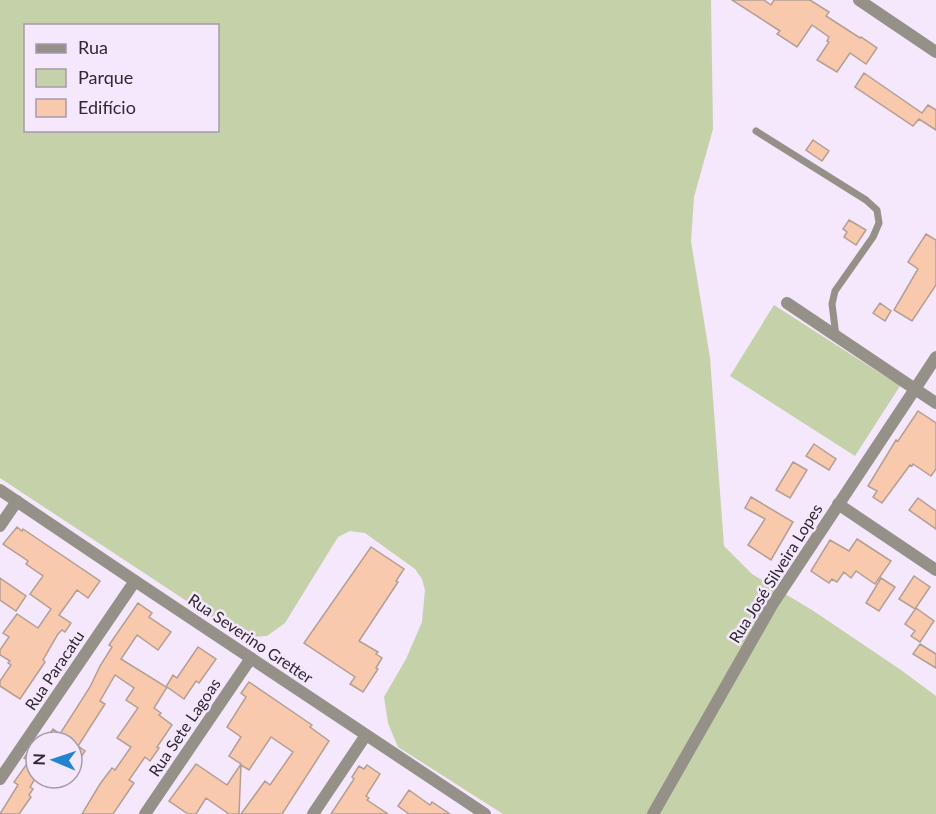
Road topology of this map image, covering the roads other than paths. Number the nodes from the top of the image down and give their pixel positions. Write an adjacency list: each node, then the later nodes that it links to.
1 (859, 0): 2 (street)
2 (936, 52)
3 (756, 131): 5 (lane)
4 (787, 303): 5 (street)
5 (836, 336): 7 (street)
6 (936, 357): 7 (street, Rua José Silveira Lopes)
7 (915, 389): 8 (street); 11 (street, Rua José Silveira Lopes)
8 (936, 403)
9 (0, 490): 10 (street, Rua Severino Gretter)
10 (17, 501): 12 (street); 14 (street, Rua Severino Gretter)
11 (838, 504): 13 (street); 21 (street, Rua José Silveira Lopes)
12 (0, 526)
13 (936, 570)
14 (135, 580): 15 (street, Rua Severino Gretter); 17 (street, Rua Paracatu)
15 (251, 658): 16 (street, Rua Severino Gretter); 18 (street, Rua Sete Lagoas)
16 (366, 735): 19 (street); 20 (street, Rua Severino Gretter)
17 (0, 779)
18 (146, 814)
19 (313, 814)
20 (484, 814)
21 (652, 814)

